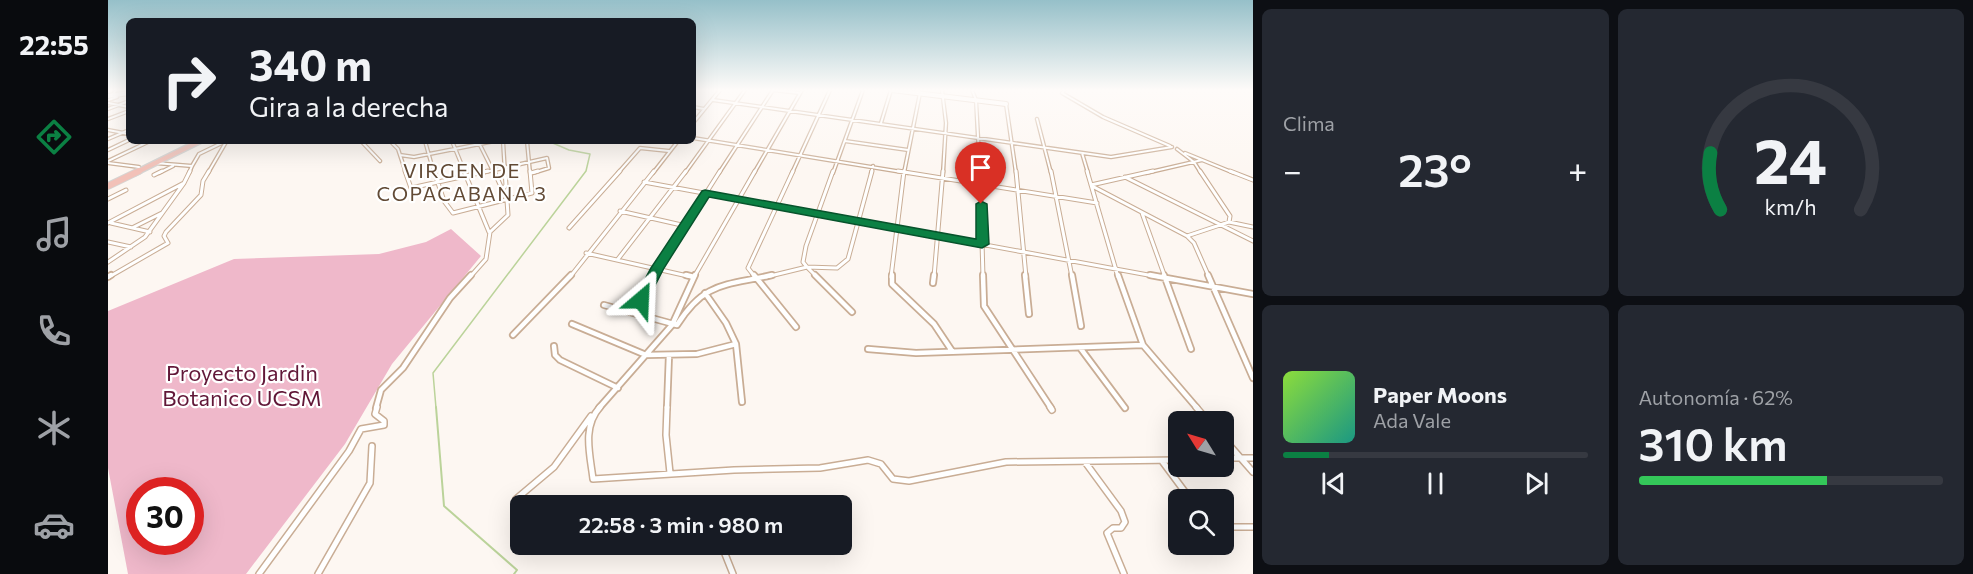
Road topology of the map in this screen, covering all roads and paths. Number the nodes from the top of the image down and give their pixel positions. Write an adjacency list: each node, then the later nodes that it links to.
1 (725, 117): 24 (street)
2 (754, 117): 41 (street)
3 (786, 117): 47 (street)
4 (817, 117): 53 (street)
5 (833, 117): 12 (street)
6 (883, 117): 14 (street)
7 (915, 117): 15 (street)
8 (945, 117): 19 (street)
9 (977, 117): 20 (street)
10 (1008, 117): 26 (street)
11 (1103, 117): 43 (street)
12 (852, 119): 14 (street); 25 (street)
13 (1037, 119): 42 (street)
14 (881, 123): 15 (street)
15 (913, 128): 19 (street); 48 (street)
16 (108, 130): 18 (street)
17 (126, 132): 18 (street)
18 (123, 133): 21 (street)
19 (945, 133): 20 (street); 72 (street)
20 (979, 138): 26 (street); 78 (street)
21 (108, 139)
22 (696, 139): 24 (street)
23 (126, 141): 46 (street)
24 (708, 141): 41 (street); 80 (street)
25 (845, 141): 48 (street); 56 (street)
26 (1012, 143): 42 (street); 83 (street)
27 (144, 144): 57 (street)
28 (188, 144): 64 (main road)
29 (194, 144): 60 (main road)
30 (222, 144): 62 (street)
31 (225, 144): 122 (street)
32 (365, 144): 55 (street)
33 (392, 144): 51 (street)
34 (426, 144): 52 (street)
35 (454, 144): 44 (street)
36 (475, 144): 44 (street)
37 (480, 144): 66 (street)
38 (503, 144): 65 (street)
39 (527, 144): 58 (street)
40 (675, 144): 49 (street)
41 (737, 145): 47 (street); 84 (street)
42 (1046, 147): 50 (street); 85 (street)
43 (1172, 147): 45 (street); 50 (street)
44 (456, 149): 52 (street); 70 (street)
45 (1177, 149): 54 (street); 59 (street)
46 (108, 150)
47 (767, 150): 53 (street); 88 (street)
48 (908, 150): 67 (street)
49 (669, 151): 75 (street); 104 (street)
50 (1083, 153): 79 (street)
51 (399, 154): 52 (street); 74 (street)
52 (429, 154): 74 (street)
53 (800, 156): 56 (street); 91 (street)
54 (1202, 160): 59 (street); 73 (street)
55 (380, 161)
56 (837, 161): 63 (street); 95 (street)
57 (108, 162): 64 (street)
58 (530, 162): 65 (street); 68 (street); 68 (street)
59 (1194, 162): 71 (street); 98 (street)
60 (155, 163): 61 (street); 77 (main road)
61 (176, 165): 62 (street); 69 (street)
62 (192, 166): 76 (street)
63 (873, 166): 67 (street); 97 (street)
64 (139, 167): 77 (main road)
65 (505, 168): 66 (street); 81 (street)
66 (493, 170): 70 (street); 81 (street)
67 (904, 171): 72 (street); 105 (street)
68 (531, 172): 87 (street)
69 (154, 175)
70 (467, 176): 74 (street); 90 (street)
71 (1125, 177): 79 (street); 100 (street)
72 (942, 178): 78 (street); 108 (street)
73 (1253, 180)
74 (438, 182): 90 (street)
75 (644, 182): 80 (street); 92 (street)
76 (184, 183): 93 (street); 99 (street)
77 (108, 184)
78 (981, 184): 83 (street); 112 (street)
79 (1091, 185): 89 (street); 94 (street)
80 (674, 187): 84 (street); 96 (street)
81 (503, 189): 87 (street)
82 (126, 190): 86 (street)
83 (1017, 190): 85 (street); 114 (street)
84 (705, 193): 88 (street); 101 (street)
85 (1057, 196): 89 (street); 117 (street)
86 (108, 199)
87 (507, 200): 90 (street); 107 (street)
88 (741, 200): 91 (street); 123 (street)
89 (1097, 202): 121 (street)
90 (479, 207): 107 (street)
91 (777, 207): 95 (street); 125 (street)
92 (620, 211): 96 (street); 115 (street)
93 (164, 212): 103 (street); 106 (street)
94 (1142, 213): 109 (street); 124 (street)
95 (817, 214): 97 (street); 119 (street)
96 (651, 219): 101 (street); 116 (street)
97 (858, 222): 105 (street); 119 (street)
98 (1229, 222): 100 (street); 102 (street)
99 (109, 223): 103 (street)
100 (1220, 224): 109 (street); 110 (street)
101 (686, 226): 120 (street)
102 (1253, 227)
103 (133, 228): 106 (street)
104 (569, 228)
105 (897, 228): 108 (street); 146 (street)
106 (150, 232): 113 (street)
107 (490, 232): 171 (street)
108 (936, 236): 112 (street); 126 (street)
109 (1187, 236): 127 (street)
110 (1253, 241)
111 (108, 242): 113 (street)
112 (982, 244): 114 (street); 142 (street)
113 (131, 248): 118 (street)
114 (1024, 252): 117 (street); 133 (street)
115 (586, 253): 116 (street); 138 (street)
116 (618, 259): 120 (street)
117 (1070, 260): 121 (street); 136 (street)
118 (108, 262)
119 (807, 267): 125 (street); 131 (street)
120 (657, 268): 123 (street); 132 (street)
121 (1118, 269): 124 (street); 140 (street)
122 (108, 277)
123 (694, 277): 135 (street)
124 (1165, 278): 127 (street); 144 (street)
125 (758, 280): 128 (street); 137 (street)
126 (933, 283)
127 (1212, 286): 129 (street); 149 (street)
128 (705, 293): 135 (street); 139 (street)
129 (1253, 294)
130 (604, 305): 132 (street)
131 (852, 312)
132 (635, 313): 135 (street)
133 (1029, 314)
134 (572, 324): 147 (street)
135 (672, 325): 147 (street)
136 (1081, 326)
137 (796, 327)
138 (513, 335)
139 (736, 344): 148 (street); 151 (street)
140 (1143, 345): 143 (street); 154 (street)
141 (554, 346): 150 (street)
142 (1012, 349): 143 (street); 146 (street); 153 (street)
143 (1081, 349): 152 (street)
144 (1191, 349)
145 (868, 350): 146 (street)
146 (952, 351)
147 (646, 355): 148 (street); 150 (street)
148 (669, 355): 165 (street)
149 (1253, 378)
150 (618, 387): 155 (street)
151 (742, 402)
152 (1125, 408)
153 (1052, 410)
154 (1200, 411)
155 (591, 416): 165 (street); 167 (street)
156 (372, 446): 172 (street)
157 (1234, 451): 159 (street)
158 (1234, 458): 159 (street)
159 (1240, 458): 160 (street); 164 (street)
160 (1253, 458)
161 (1162, 460): 162 (street); 163 (street); 166 (street)
162 (1168, 460)
163 (1085, 462): 165 (street); 174 (street)
164 (1253, 472)
165 (670, 473)
166 (1183, 489)
167 (521, 495)
168 (1234, 527): 169 (street)
169 (1253, 527)
170 (725, 555): 173 (street)
171 (259, 574)
172 (318, 574)
173 (733, 574)
174 (1124, 574)

